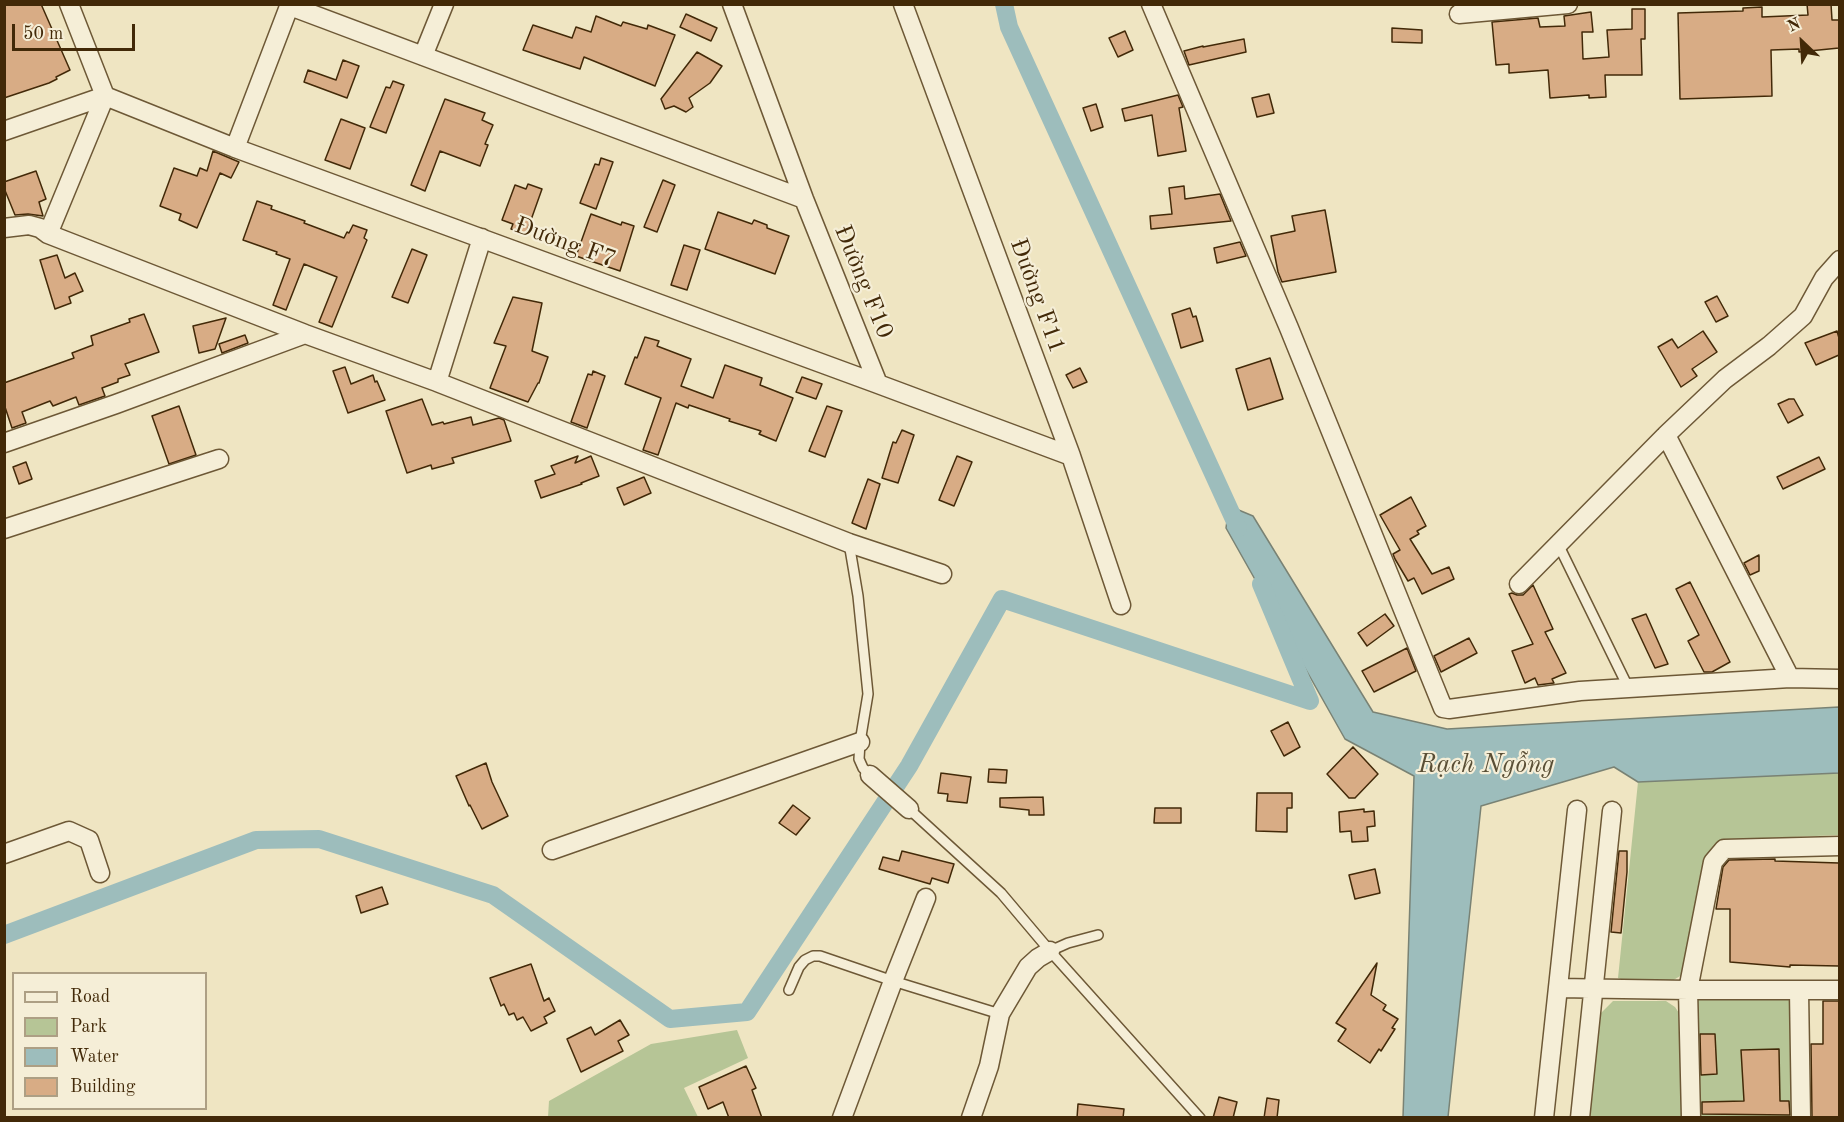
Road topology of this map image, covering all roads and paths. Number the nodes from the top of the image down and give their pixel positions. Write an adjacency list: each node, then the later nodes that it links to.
1 (69, 4): 11 (street)
2 (444, 4): 10 (street)
3 (732, 4): 14 (street, Đường F10)
4 (903, 4): 24 (street, Đường F11)
5 (1151, 4): 34 (street)
6 (1568, 4): 8 (street)
7 (290, 5): 10 (street); 13 (street)
8 (1523, 6): 9 (street)
9 (1459, 14)
10 (423, 56): 14 (street)
11 (105, 96): 12 (street); 13 (street, Đường F7); 16 (street)
12 (4, 131)
13 (236, 148): 17 (street, Đường F7)
14 (804, 199): 21 (street, Đường F10)
15 (4, 228): 16 (street)
16 (48, 234): 19 (street)
17 (482, 238): 20 (street); 21 (street, Đường F7)
18 (1839, 260): 22 (street)
19 (305, 333): 20 (street); 23 (street)
20 (437, 382): 27 (street)
21 (878, 384): 24 (street)
22 (1666, 435): 28 (street); 32 (street)
23 (4, 443)
24 (1071, 456): 31 (street, Đường F11)
25 (219, 459): 26 (street)
26 (4, 529)
27 (849, 543): 29 (street); 35 (lane)
28 (1559, 546): 30 (street); 34 (lane)
29 (942, 574)
30 (1519, 584)
31 (1121, 605)
32 (1790, 678): 33 (street); 34 (street)
33 (1839, 679)
34 (1628, 687)
35 (860, 742): 36 (lane); 41 (street)
36 (870, 775): 37 (street)
37 (909, 809): 46 (lane)
38 (1577, 810): 48 (street)
39 (1612, 811): 49 (street)
40 (1839, 846): 51 (street)
41 (552, 850)
42 (4, 854): 43 (street)
43 (100, 873)
44 (926, 898): 47 (street)
45 (1098, 935): 46 (lane)
46 (1050, 951): 54 (street); 57 (lane)
47 (892, 981): 50 (lane); 54 (lane); 55 (street)
48 (1558, 988): 49 (street); 58 (street)
49 (1594, 989): 51 (street); 59 (street)
50 (789, 990)
51 (1688, 990): 53 (street); 60 (street)
52 (1839, 990): 53 (street)
53 (1799, 991): 61 (street)
54 (1000, 1014): 56 (street)
55 (842, 1118)
56 (971, 1118)
57 (1200, 1118)
58 (1544, 1118)
59 (1580, 1118)
60 (1691, 1118)
61 (1801, 1118)

